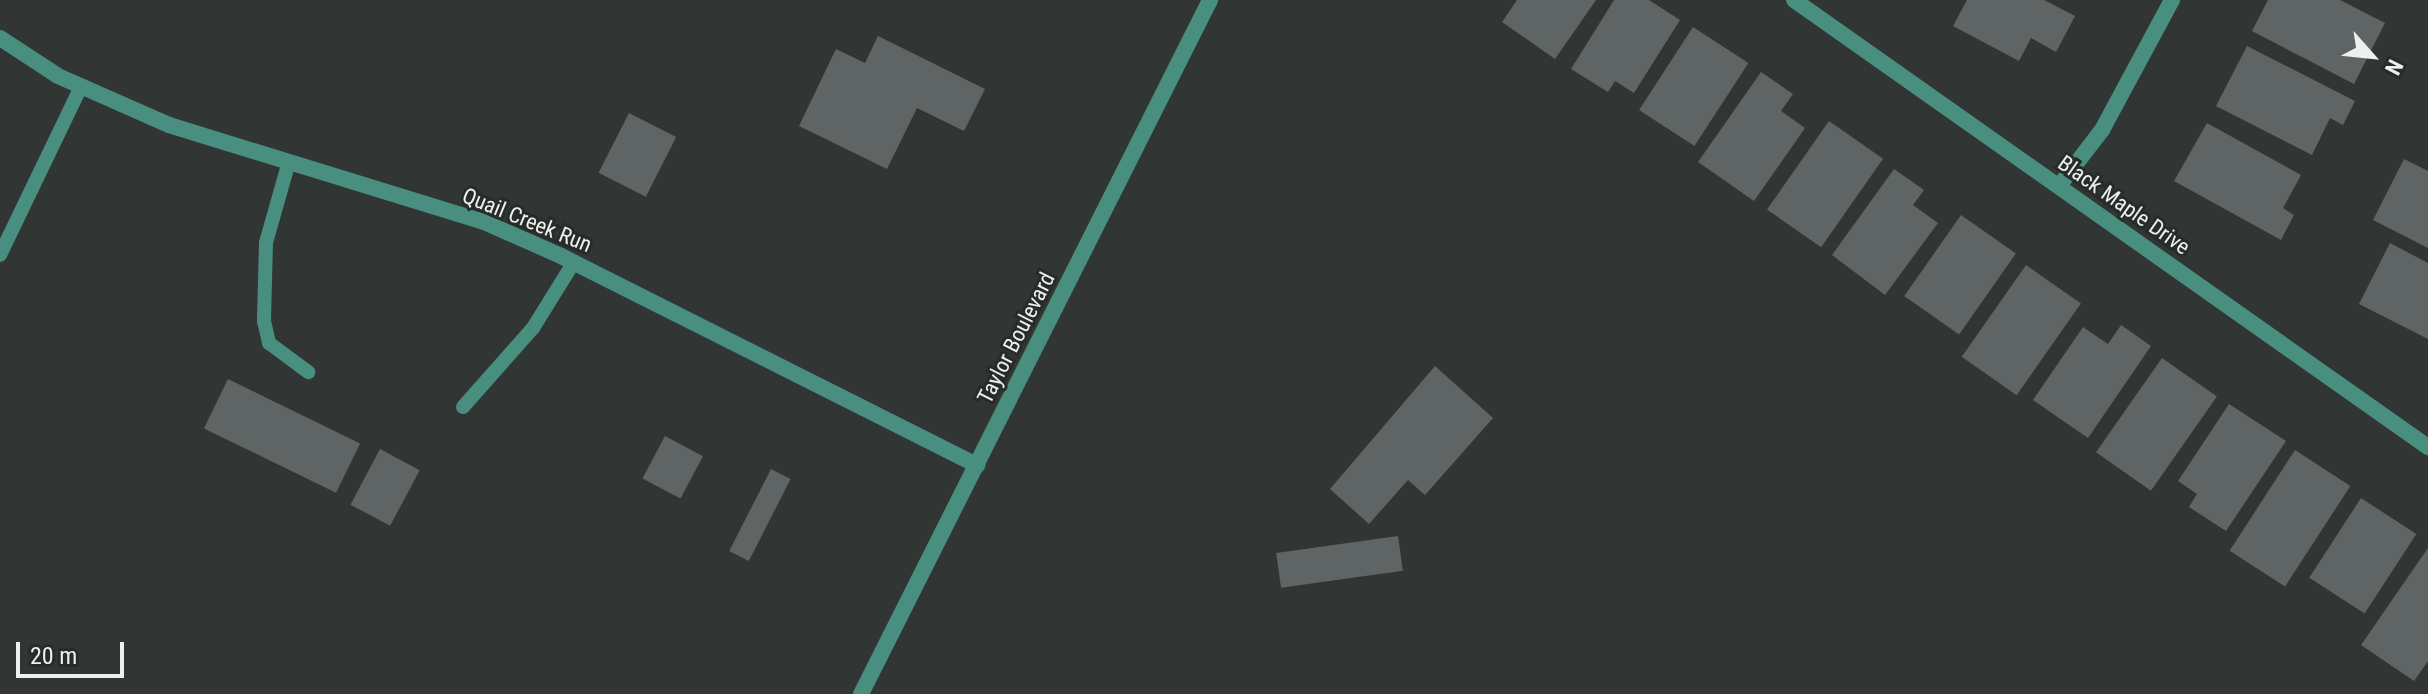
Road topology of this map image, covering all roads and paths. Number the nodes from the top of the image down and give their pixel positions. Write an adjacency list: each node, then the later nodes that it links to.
1 (1210, 0): 13 (street, Taylor Boulevard)
2 (1794, 0): 7 (street, Black Maple Drive)
3 (2172, 0): 7 (street)
4 (0, 38): 5 (street, Quail Creek Run)
5 (81, 87): 6 (street, Quail Creek Run); 8 (lane)
6 (288, 165): 9 (street, Quail Creek Run); 10 (lane)
7 (2059, 186): 12 (street, Black Maple Drive)
8 (2, 248)
9 (574, 262): 11 (lane); 13 (street, Quail Creek Run)
10 (308, 372)
11 (463, 407)
12 (2428, 447)
13 (977, 465): 14 (street, Taylor Boulevard)
14 (861, 694)

